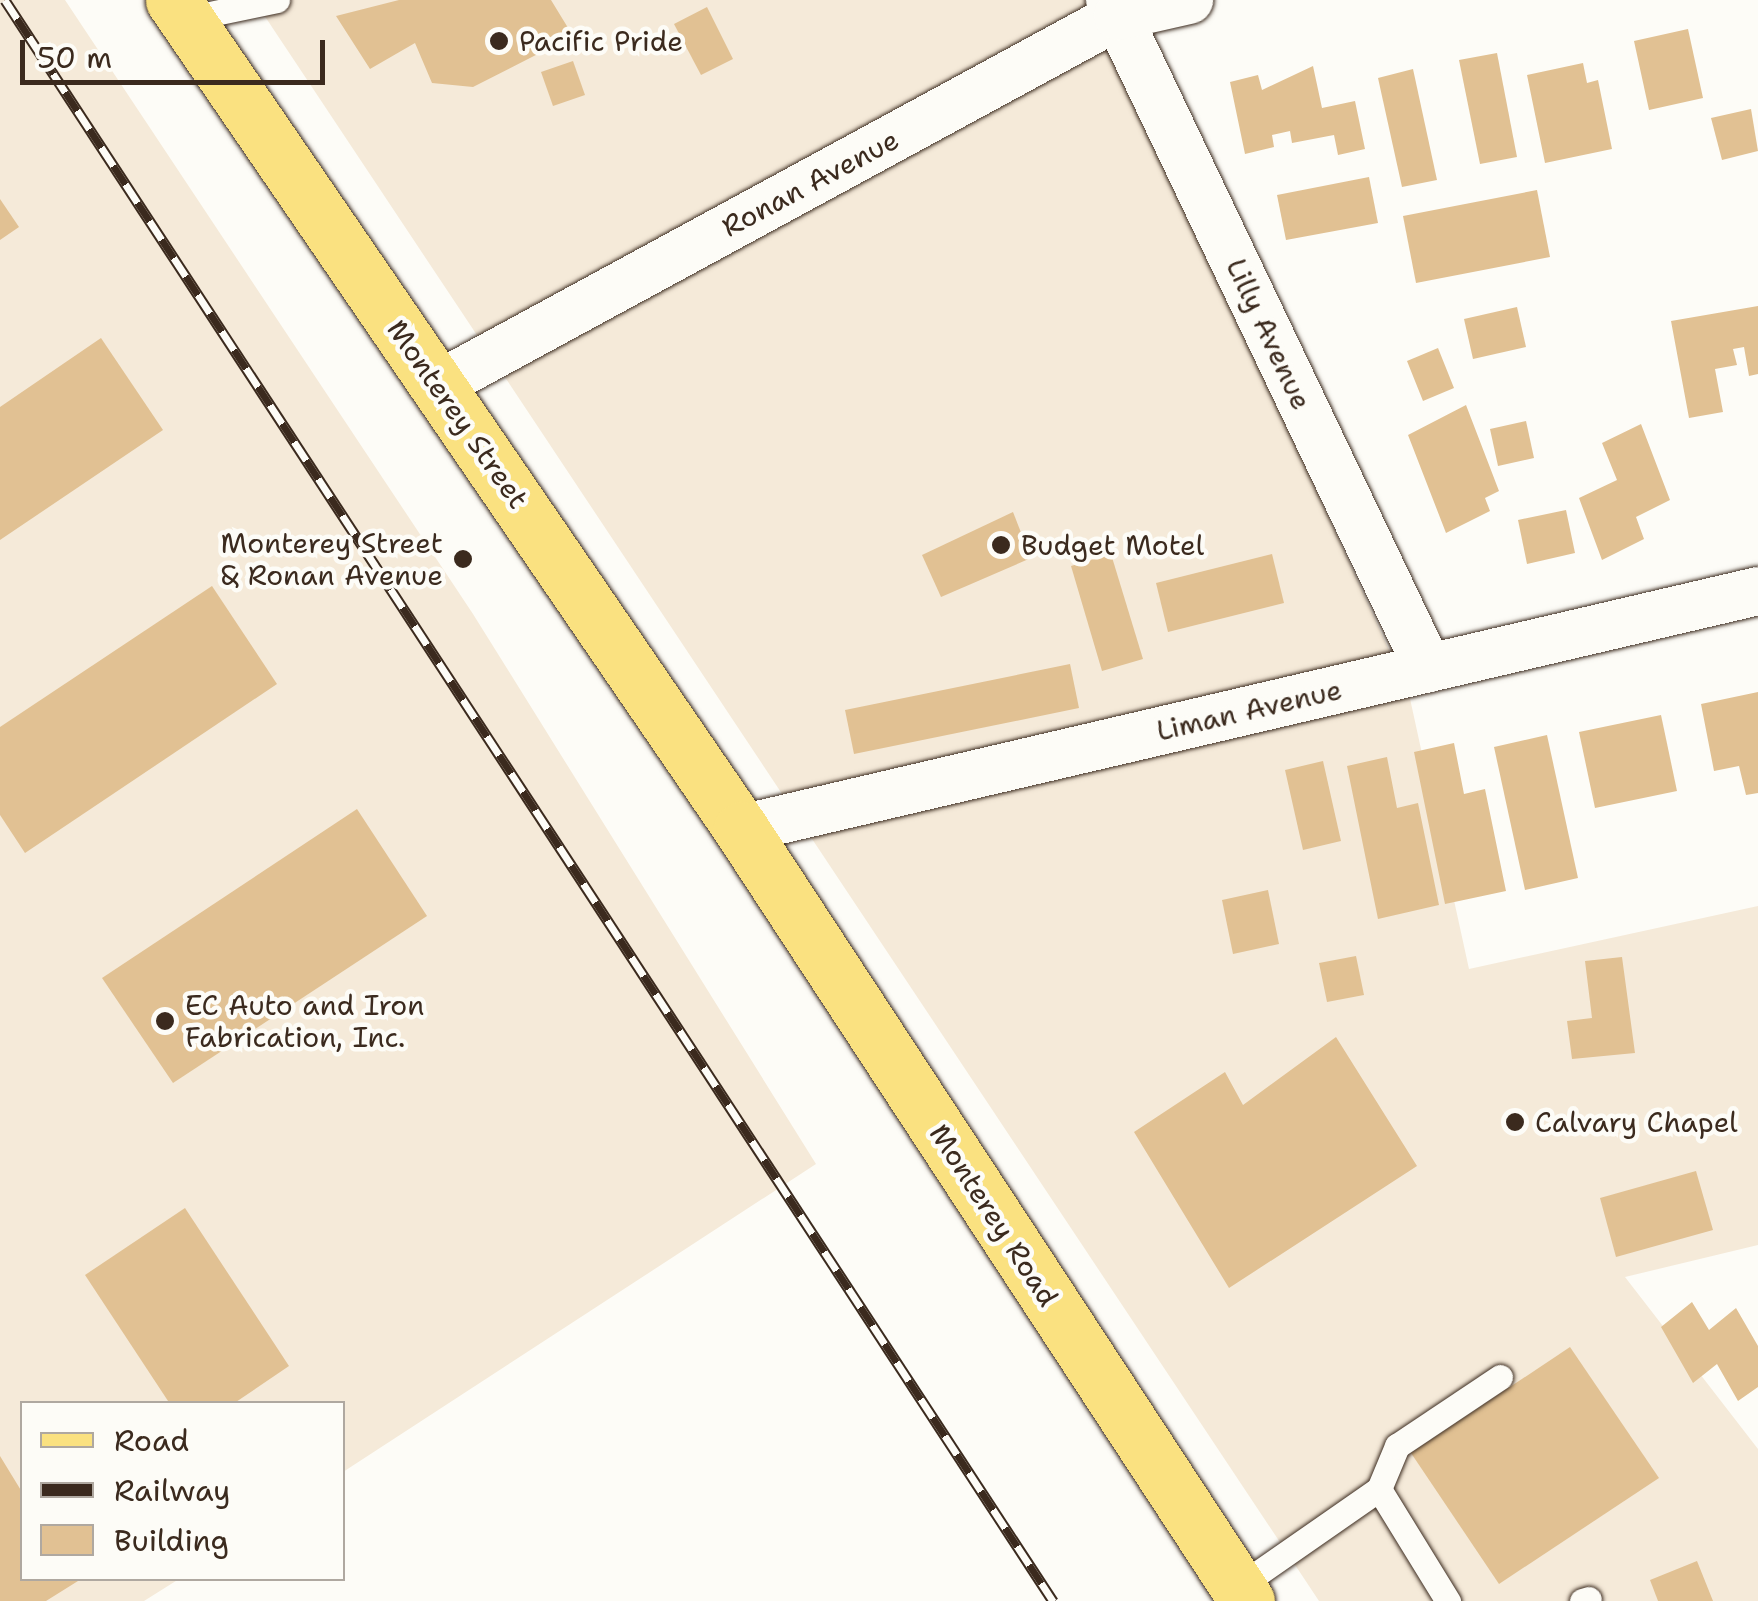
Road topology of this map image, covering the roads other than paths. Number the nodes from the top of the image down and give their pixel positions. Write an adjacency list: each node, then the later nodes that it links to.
1 (277, 0): 4 (lane)
2 (1188, 0): 3 (street, Ronan Avenue)
3 (1114, 8): 5 (street, Ronan Avenue); 7 (street, Lilly Avenue)
4 (180, 9): 5 (main road, Monterey Street)
5 (438, 384): 8 (main road, Monterey Street)
6 (1758, 591): 7 (street, Liman Avenue)
7 (1428, 668): 8 (street, Liman Avenue)
8 (741, 829): 11 (main road, Monterey Road)
9 (1500, 1377): 10 (lane)
10 (1379, 1489): 11 (lane); 12 (lane)
11 (1242, 1594)
12 (1448, 1601)

